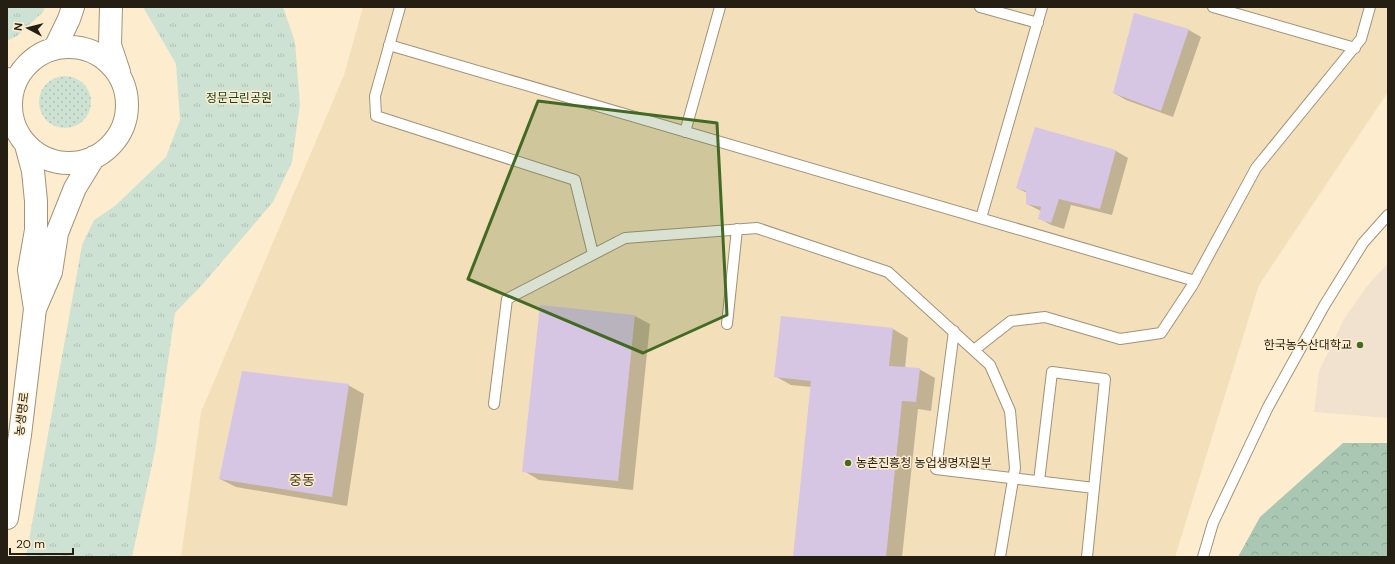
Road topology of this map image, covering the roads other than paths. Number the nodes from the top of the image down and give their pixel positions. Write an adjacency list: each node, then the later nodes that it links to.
1 (74, 7): 11 (street)
2 (111, 7): 13 (street)
3 (400, 7): 10 (lane)
4 (720, 7): 16 (lane)
5 (980, 7): 9 (lane)
6 (1042, 7): 9 (lane)
7 (1213, 7): 12 (lane)
8 (1370, 7): 12 (lane)
9 (1038, 23): 20 (lane)
10 (389, 45): 16 (lane); 22 (lane)
11 (55, 48): 13 (street); 14 (street)
12 (1355, 48): 23 (lane)
13 (121, 77): 18 (street)
14 (11, 79): 15 (street)
15 (11, 125): 17 (street)
16 (685, 132): 20 (lane)
17 (26, 145): 18 (street); 24 (street)
18 (94, 157): 24 (street)
19 (1388, 215): 35 (lane)
20 (982, 218): 23 (lane)
21 (737, 229): 22 (lane); 25 (lane); 26 (lane)
22 (593, 254): 28 (lane)
23 (1195, 281): 27 (lane)
24 (35, 309): 32 (street, 농생명로)
25 (727, 324)
26 (954, 331): 27 (lane); 29 (lane)
27 (974, 350): 29 (lane)
28 (494, 404)
29 (1014, 478): 30 (lane); 33 (lane)
30 (1039, 481): 31 (lane); 31 (lane)
31 (1094, 488): 34 (lane)
32 (7, 518)
33 (1000, 557)
34 (1086, 557)
35 (1203, 557)

